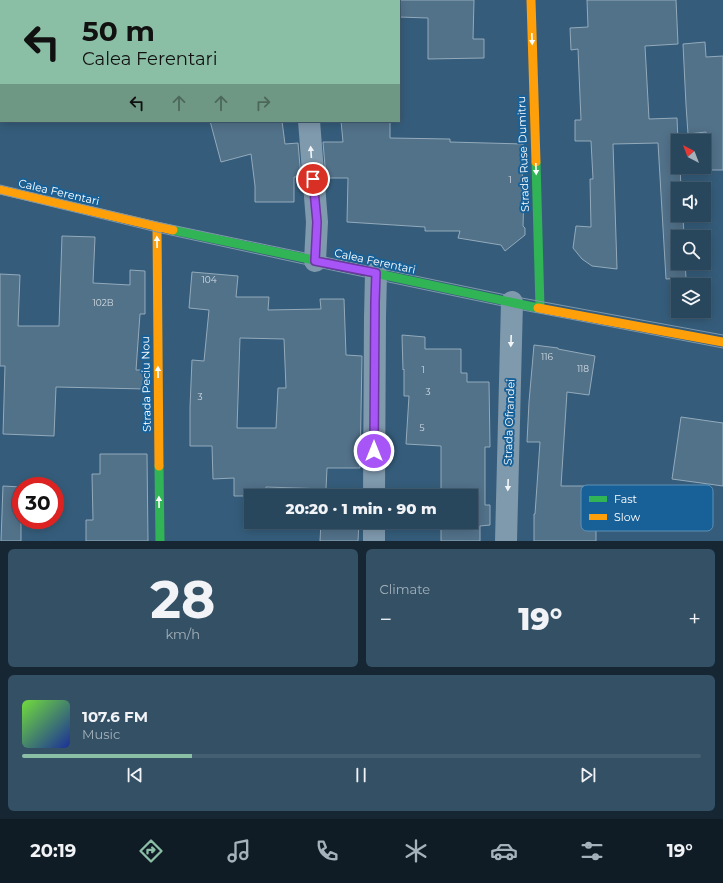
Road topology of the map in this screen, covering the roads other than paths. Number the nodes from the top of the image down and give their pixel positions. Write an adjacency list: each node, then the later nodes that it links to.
1 (531, 0): 8 (main road, Strada Ruse Dumitru, one-way to 8)
2 (309, 122): 5 (street, one-way to 2)
3 (0, 190): 4 (main road, Calea Ferentari)
4 (157, 227): 5 (main road, Calea Ferentari); 12 (main road, Strada Peciu Nou, one-way to 4)
5 (315, 261): 6 (main road, Calea Ferentari)
6 (376, 273): 7 (main road, Calea Ferentari); 10 (street)
7 (512, 302): 8 (main road, Calea Ferentari); 14 (street, Strada Ofrandei, one-way to 14)
8 (540, 308): 9 (main road, Calea Ferentari)
9 (723, 342)
10 (374, 489)
11 (374, 529): 13 (street)
12 (160, 541)
13 (374, 541)
14 (506, 541)

